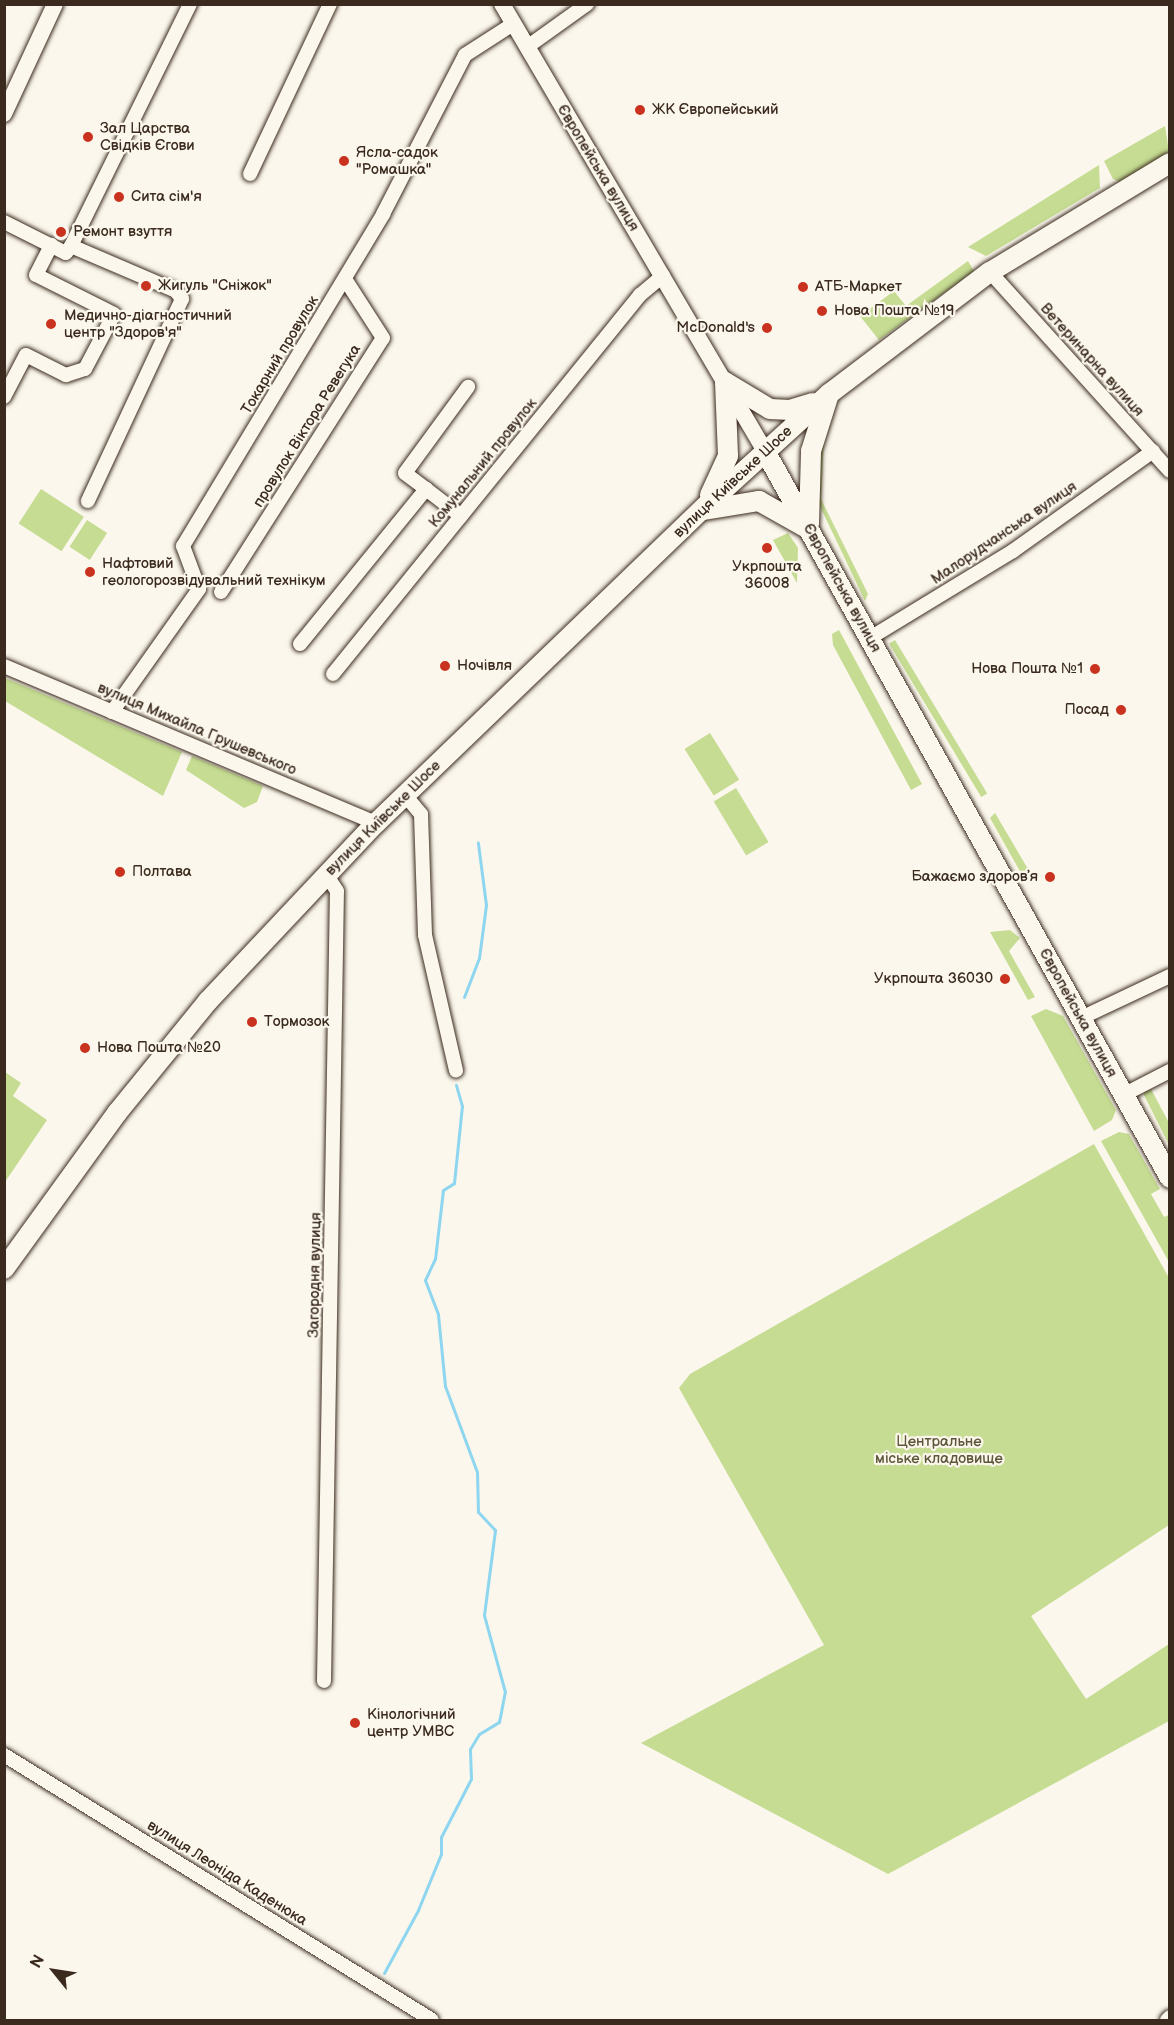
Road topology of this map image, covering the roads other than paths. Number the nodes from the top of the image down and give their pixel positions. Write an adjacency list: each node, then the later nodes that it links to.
1 (54, 4): 8 (main road)
2 (190, 4): 14 (street)
3 (330, 4): 11 (street)
4 (502, 4): 6 (main road, Європейська вулиця)
5 (587, 4): 7 (street)
6 (513, 24): 7 (main road, Європейська вулиця); 17 (street, Токарний провулок)
7 (526, 47): 16 (main road, Європейська вулиця)
8 (9, 94): 9 (main road)
9 (4, 114)
10 (1170, 164): 15 (highway)
11 (250, 174)
12 (4, 222): 13 (street)
13 (51, 245): 14 (street); 21 (street)
14 (71, 246): 26 (street)
15 (990, 272): 20 (highway); 23 (street, Ветеринарна вулиця)
16 (663, 276): 18 (main road, Європейська вулиця); 28 (street, Комунальний провулок)
17 (345, 279): 30 (street, провулок Віктора Ревегука); 35 (street, Токарний провулок)
18 (725, 382): 20 (highway); 22 (main road, Європейська вулиця); 27 (highway)
19 (468, 387): 25 (street)
20 (828, 394): 22 (highway, вулиця Київське Шосе); 29 (highway)
21 (4, 397)
22 (765, 451): 27 (highway, вулиця Київське Шосе); 29 (highway, Європейська вулиця)
23 (1153, 451): 24 (street, Ветеринарна вулиця); 31 (street, Малорудчанська вулиця)
24 (1170, 471)
25 (426, 489): 28 (street); 32 (street)
26 (88, 501)
27 (701, 511): 29 (highway); 36 (highway, вулиця Київське Шосе)
28 (461, 516): 34 (street, Комунальний провулок)
29 (809, 529): 31 (highway, Європейська вулиця)
30 (221, 592)
31 (870, 638): 40 (highway, Європейська вулиця)
32 (300, 644)
33 (4, 666): 35 (street, вулиця Михайла Грушевського)
34 (333, 674)
35 (112, 712): 37 (street, вулиця Михайла Грушевського)
36 (405, 795): 37 (highway, вулиця Київське Шосе); 41 (street)
37 (376, 823): 38 (highway, вулиця Київське Шосе)
38 (326, 874): 45 (highway, вулиця Київське Шосе); 46 (street, Загородня вулиця)
39 (1170, 976): 40 (street)
40 (1081, 1018): 43 (highway, Європейська вулиця)
41 (456, 1070)
42 (1170, 1071): 43 (street)
43 (1124, 1095): 44 (highway, Європейська вулиця)
44 (1167, 1167)
45 (4, 1269)
46 (324, 1681)
47 (4, 1755): 49 (street, вулиця Леоніда Каденюка)
48 (1170, 2017): 50 (street)
49 (432, 2020)
50 (1167, 2020)

